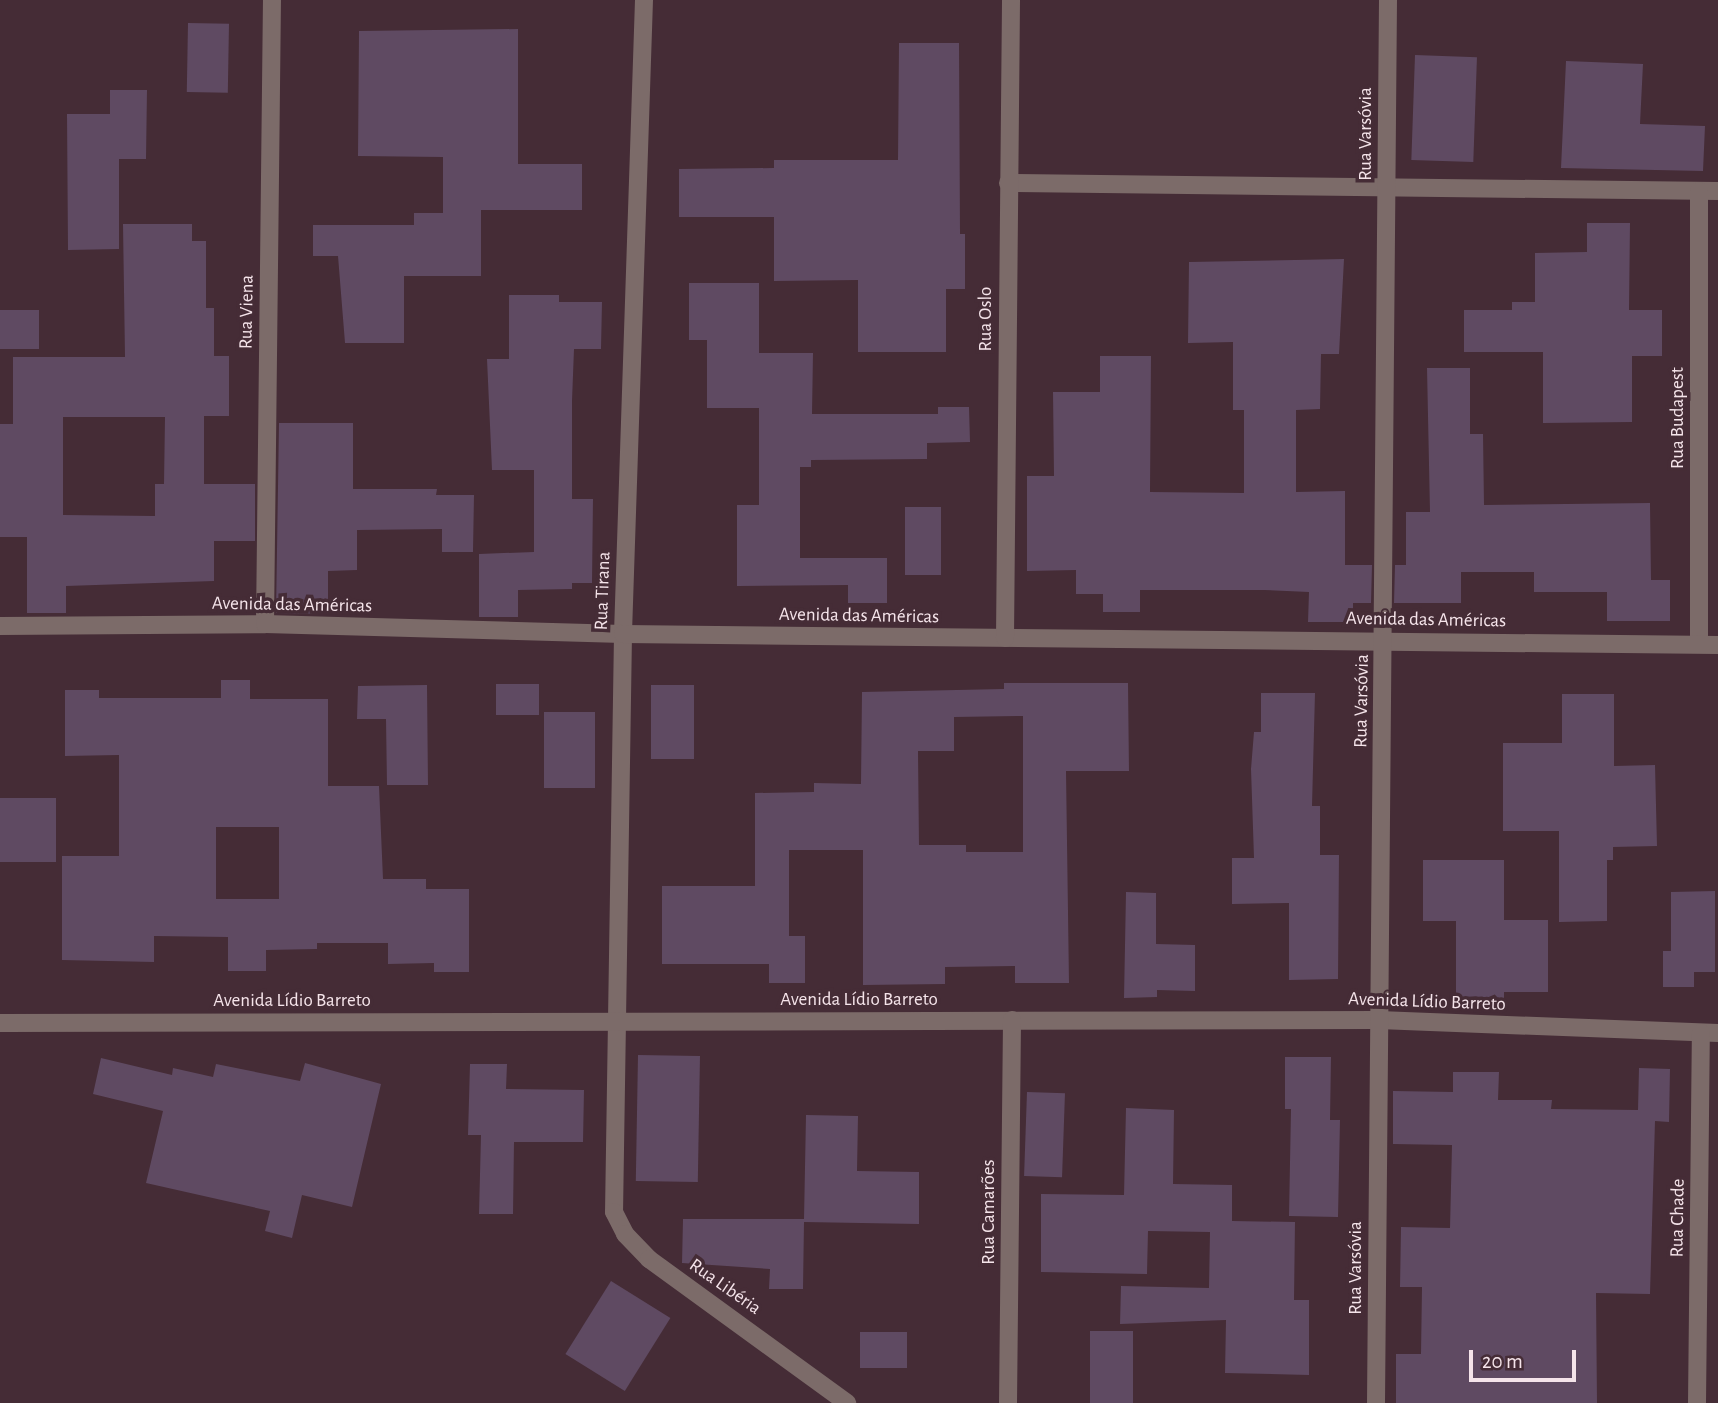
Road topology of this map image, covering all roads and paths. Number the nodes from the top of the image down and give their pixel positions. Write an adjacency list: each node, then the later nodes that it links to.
1 (272, 0): 9 (street, Rua Viena)
2 (644, 0): 11 (street, Rua Tirana)
3 (1011, 0): 5 (street, Rua Oslo)
4 (1388, 0): 6 (street, Rua Varsóvia)
5 (1008, 183): 6 (street); 12 (street, Rua Oslo)
6 (1387, 186): 7 (street); 13 (street, Rua Varsóvia)
7 (1699, 191): 8 (street); 14 (street, Rua Budapest)
8 (1718, 191)
9 (265, 624): 10 (street, Avenida das Américas); 11 (street, Avenida das Américas)
10 (0, 625)
11 (623, 634): 12 (street, Avenida das Américas); 18 (street, Rua Tirana)
12 (1004, 638): 13 (street, Avenida das Américas)
13 (1384, 640): 14 (street, Avenida das Américas); 17 (street, Rua Varsóvia)
14 (1699, 644): 15 (street, Avenida das Américas)
15 (1718, 645)
16 (1012, 1020): 17 (street, Avenida Lídio Barreto); 18 (street, Avenida Lídio Barreto); 23 (street, Rua Camarões)
17 (1379, 1020): 20 (street, Avenida Lídio Barreto); 24 (street, Rua Varsóvia)
18 (618, 1021): 19 (street, Avenida Lídio Barreto); 21 (street, Rua Tirana)
19 (0, 1023)
20 (1710, 1033): 25 (street, Rua Chade)
21 (612, 1183): 22 (street, Rua Libéria)
22 (847, 1403)
23 (1007, 1403)
24 (1376, 1403)
25 (1697, 1403)

